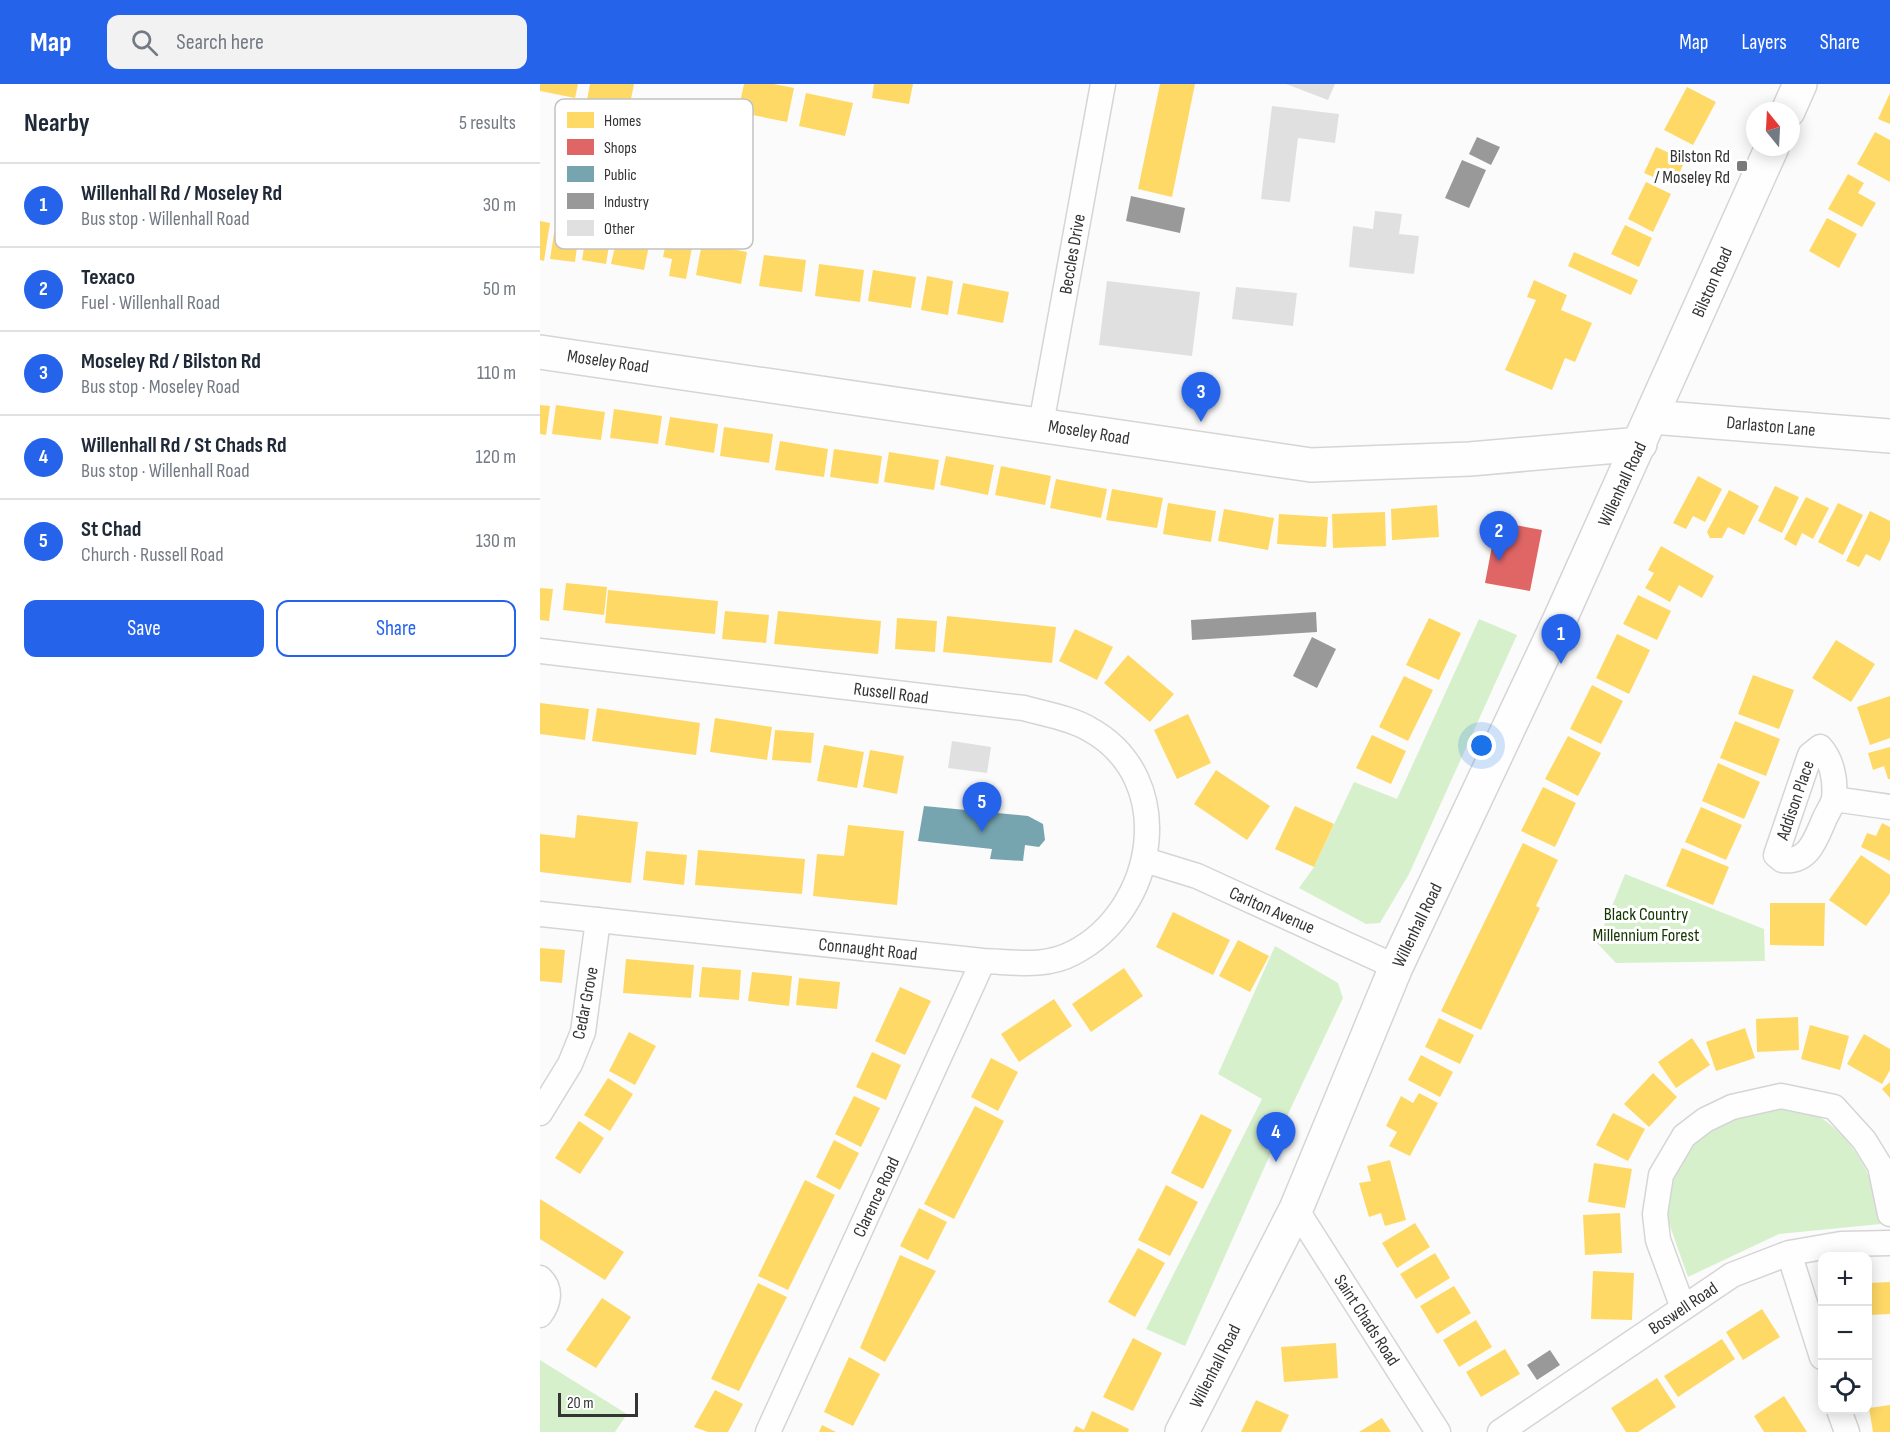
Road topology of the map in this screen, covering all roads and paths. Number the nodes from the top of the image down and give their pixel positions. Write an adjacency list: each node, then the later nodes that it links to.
1 (1103, 84): 6 (street, Beccles Drive)
2 (1800, 84): 3 (main road)
3 (1792, 102)
4 (1768, 156): 7 (main road, Bilston Road)
5 (540, 352): 6 (main road, Moseley Road)
6 (1041, 424): 7 (main road, Moseley Road)
7 (1646, 430): 8 (main road, Darlaston Lane); 16 (main road, Willenhall Road)
8 (1890, 436)
9 (540, 651): 12 (street, Russell Road)
10 (1834, 799): 11 (street, Addison Place)
11 (1890, 807)
12 (1145, 860): 15 (street, Connaught Road); 16 (street, Carlton Avenue)
13 (540, 914): 14 (street, Connaught Road)
14 (598, 920): 15 (street, Connaught Road); 17 (street, Cedar Grove)
15 (983, 961): 27 (street, Clarence Road)
16 (1396, 967): 18 (main road, Willenhall Road)
17 (540, 1113)
18 (1296, 1209): 28 (main road, Willenhall Road); 29 (street, Saint Chads Road)
19 (1890, 1214): 23 (street)
20 (1890, 1243): 21 (street, Boswell Road)
21 (1789, 1253): 23 (street, Boswell Road); 25 (street)
22 (540, 1278): 24 (street)
23 (1683, 1308): 30 (street, Boswell Road)
24 (540, 1315)
25 (1818, 1344)
26 (1840, 1414): 31 (street)
27 (768, 1432)
28 (1182, 1432)
29 (1438, 1432)
30 (1500, 1432)
31 (1847, 1432)

